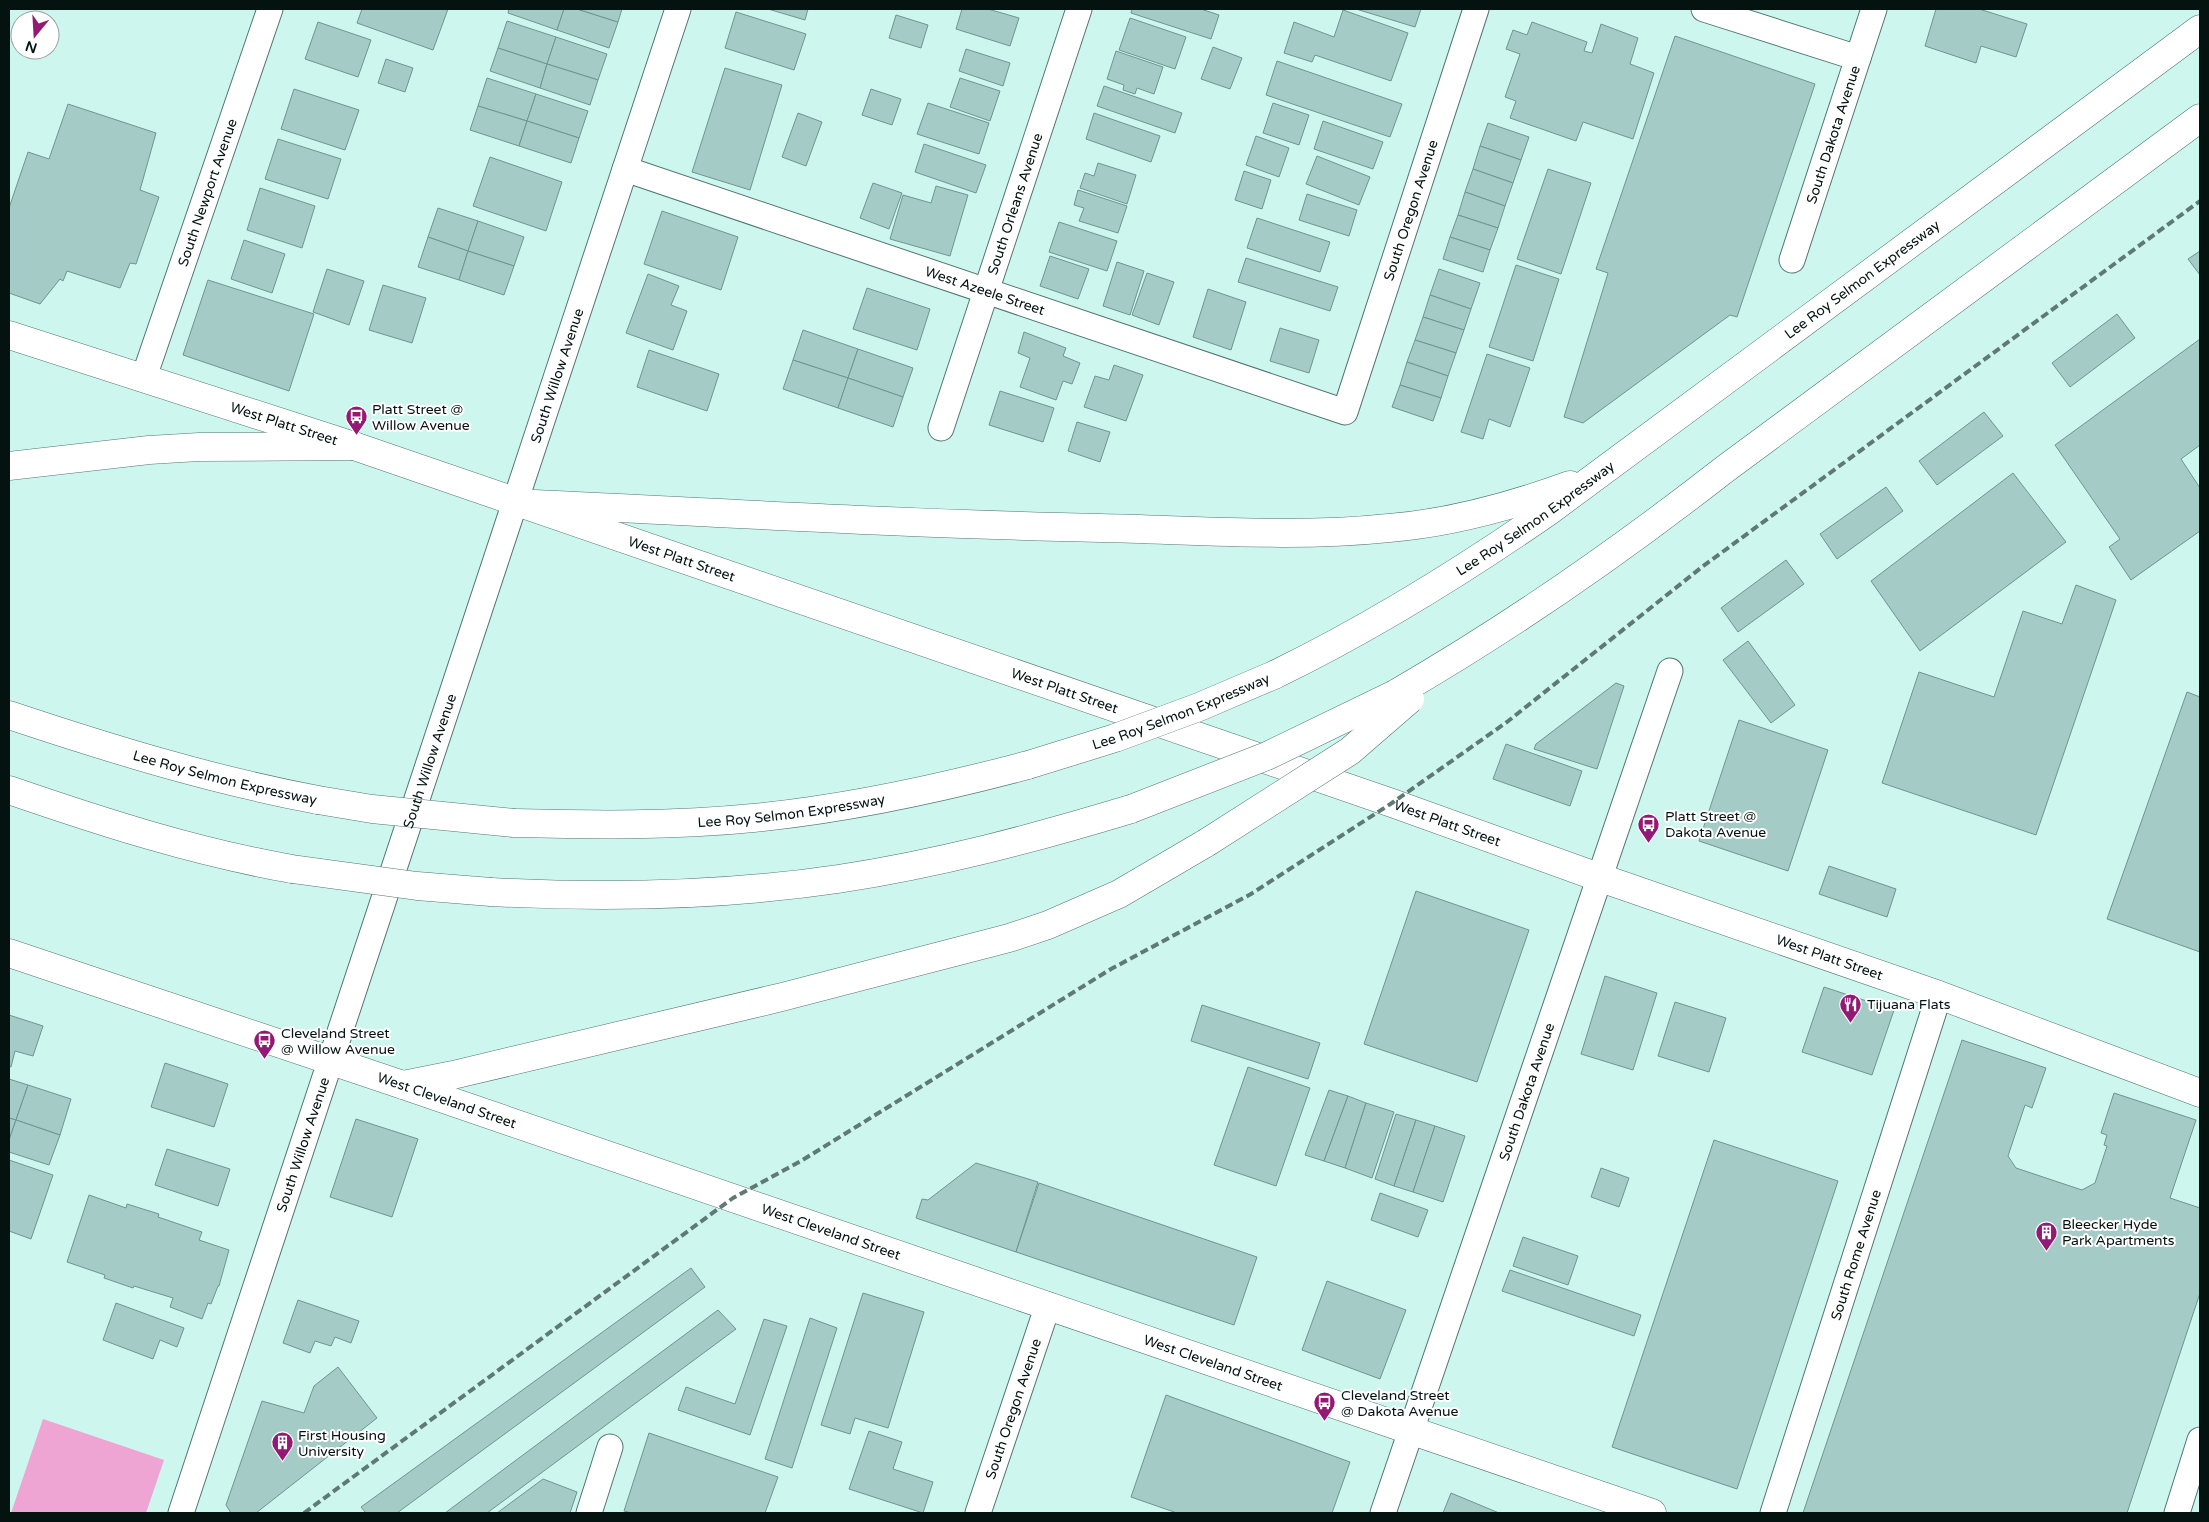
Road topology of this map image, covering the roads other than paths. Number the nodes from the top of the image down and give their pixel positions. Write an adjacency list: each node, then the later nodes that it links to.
1 (270, 9): 14 (street, South Newport Avenue)
2 (678, 9): 10 (street, South Willow Avenue)
3 (1079, 9): 12 (street, South Orleans Avenue)
4 (1476, 9): 15 (street, South Oregon Avenue)
5 (1704, 9): 8 (street)
6 (1874, 9): 8 (street, South Dakota Avenue)
7 (2200, 29): 19 (main road, Lee Roy Selmon Expressway)
8 (1858, 58): 11 (street, South Dakota Avenue)
9 (2200, 118): 22 (main road)
10 (625, 169): 12 (street, West Azeele Street); 20 (street, South Willow Avenue)
11 (1792, 260)
12 (985, 290): 15 (street, West Azeele Street); 16 (street, South Orleans Avenue)
13 (9, 335): 14 (main road, West Platt Street)
14 (144, 377): 17 (main road, West Platt Street)
15 (1345, 412)
16 (941, 428)
17 (354, 446): 18 (main road); 20 (main road, West Platt Street)
18 (9, 466)
19 (1600, 474): 20 (main road); 23 (main road, Lee Roy Selmon Expressway, bridge)
20 (515, 503): 25 (main road, West Platt Street); 28 (street, South Willow Avenue)
21 (1670, 671): 25 (street, South Dakota Avenue)
22 (1402, 696): 24 (main road, bridge); 29 (main road, bridge)
23 (9, 715)
24 (9, 790)
25 (1598, 877): 27 (main road, West Platt Street); 32 (street, South Dakota Avenue)
26 (9, 953): 28 (main road, West Cleveland Street)
27 (1939, 995): 30 (main road, West Platt Street); 40 (street, South Rome Avenue)
28 (332, 1061): 29 (main road, West Cleveland Street); 35 (street, South Willow Avenue)
29 (403, 1085): 31 (main road, West Cleveland Street)
30 (2200, 1093)
31 (1048, 1305): 32 (main road, West Cleveland Street); 37 (street, South Oregon Avenue)
32 (1410, 1431): 38 (street, South Dakota Avenue); 39 (main road, West Cleveland Street)
33 (2200, 1440): 41 (street)
34 (610, 1447): 36 (street)
35 (181, 1513)
36 (589, 1513)
37 (978, 1513)
38 (1383, 1513)
39 (1652, 1513)
40 (1773, 1513)
41 (2177, 1513)

